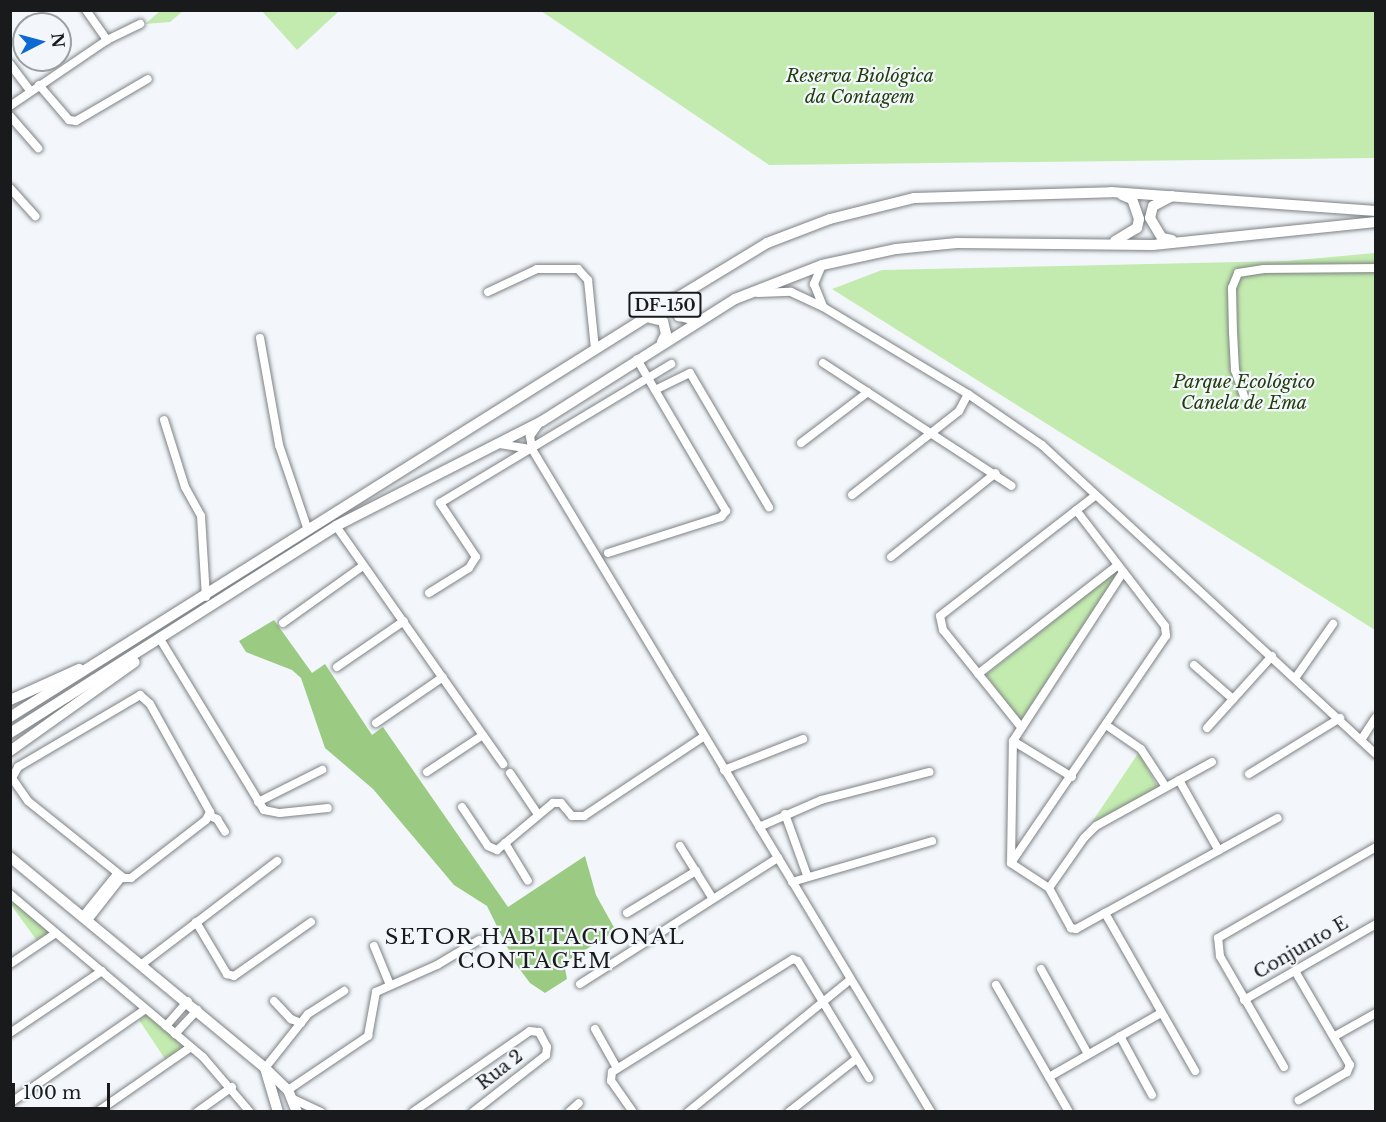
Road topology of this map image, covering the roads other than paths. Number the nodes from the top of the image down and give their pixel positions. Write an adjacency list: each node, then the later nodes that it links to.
1 (86, 10): 3 (street)
2 (140, 24): 3 (street)
3 (107, 40): 6 (street)
4 (10, 64): 7 (street)
5 (148, 79): 6 (street)
6 (39, 85): 7 (street)
7 (30, 91): 8 (street)
8 (10, 106)
9 (10, 116): 10 (street)
10 (38, 148)
11 (10, 188): 15 (street)
12 (1111, 192): 13 (main road, DF-150); 18 (main road); 23 (main road, DF-150)
13 (1178, 195): 14 (main road, DF-150); 17 (main road)
14 (1376, 211)
15 (35, 216)
16 (1376, 222): 17 (main road, DF-150)
17 (1183, 242): 18 (main road, DF-150)
18 (1106, 244): 19 (main road, DF-150)
19 (822, 265): 22 (main road, DF-150); 24 (street)
20 (1376, 268): 37 (street)
21 (488, 292): 29 (street)
22 (747, 293): 24 (street); 26 (main road, DF-150)
23 (680, 296): 25 (main road, DF-150); 26 (main road)
24 (823, 307): 36 (street)
25 (646, 317): 28 (main road); 29 (main road, DF-150)
26 (697, 320): 28 (main road, DF-150)
27 (260, 338): 51 (street)
28 (662, 342): 30 (main road, DF-150)
29 (596, 349): 51 (main road, DF-150)
30 (637, 359): 33 (street); 39 (main road, DF-150)
31 (823, 363): 35 (street)
32 (671, 364): 33 (street)
33 (648, 378): 34 (street); 43 (street)
34 (655, 390): 48 (street); 52 (street)
35 (868, 392): 40 (street); 41 (street)
36 (968, 394): 40 (street); 47 (street)
37 (1244, 396)
38 (164, 420): 57 (street)
39 (542, 421): 42 (main road, DF-150); 43 (street)
40 (933, 432): 44 (street); 46 (street)
41 (801, 443)
42 (499, 444): 43 (street); 50 (main road, DF-150)
43 (532, 449): 56 (street); 80 (street)
44 (996, 472): 45 (street); 53 (street)
45 (1012, 486)
46 (852, 495)
47 (1096, 495): 49 (street); 62 (street)
48 (769, 507)
49 (1076, 510): 55 (street); 66 (street)
50 (336, 526): 54 (street); 61 (main road, DF-150)
51 (308, 530): 57 (main road, DF-150)
52 (608, 553)
53 (891, 557)
54 (363, 566): 58 (street); 59 (street)
55 (1120, 569): 66 (street); 75 (street); 76 (street)
56 (429, 593)
57 (207, 597): 63 (main road, DF-150)
58 (404, 621): 65 (street); 67 (street)
59 (283, 623)
60 (1333, 624): 68 (street)
61 (158, 640): 78 (main road, DF-150); 84 (main road); 97 (street)
62 (1272, 656): 68 (street); 69 (street)
63 (108, 658): 70 (main road); 71 (main road, DF-150)
64 (1194, 665): 69 (street)
65 (337, 667)
66 (978, 674): 76 (street)
67 (443, 677): 74 (street); 79 (street)
68 (1296, 677): 73 (street)
69 (1233, 699): 77 (street)
70 (10, 700)
71 (10, 717)
72 (1376, 717): 82 (street)
73 (1340, 718): 82 (street); 93 (street)
74 (376, 723)
75 (1106, 725): 94 (street); 96 (street)
76 (1021, 727): 83 (street)
77 (1207, 728)
78 (10, 733)
79 (483, 735): 87 (street); 90 (street)
80 (703, 737): 89 (street); 100 (street)
81 (803, 739): 89 (street)
82 (1361, 740): 85 (street)
83 (1013, 741): 94 (street); 114 (street)
84 (10, 751)
85 (1376, 754)
86 (1212, 762): 95 (street)
87 (503, 764)
88 (322, 770): 97 (street)
89 (724, 770): 104 (street)
90 (427, 772)
91 (928, 772): 101 (street)
92 (510, 774): 100 (street)
93 (1249, 774)
94 (1072, 777): 114 (street)
95 (1179, 780): 96 (street); 110 (street)
96 (1166, 787): 120 (street)
97 (258, 802): 99 (street)
98 (462, 807): 107 (street)
99 (328, 808)
100 (537, 813): 107 (street)
101 (784, 814): 104 (street); 116 (street)
102 (210, 816): 105 (street); 117 (street); 117 (street)
103 (1278, 818): 110 (street)
104 (759, 827): 112 (street)
105 (225, 832)
106 (932, 841): 116 (street)
107 (505, 843): 118 (street)
108 (680, 846): 115 (street)
109 (1376, 847): 143 (street)
110 (1219, 851): 124 (street)
111 (10, 857): 125 (main road)
112 (778, 858): 119 (street); 122 (street)
113 (277, 861): 126 (street)
114 (1011, 863): 120 (street)
115 (696, 871): 122 (street); 123 (street)
116 (807, 875): 119 (street)
117 (119, 876): 125 (street)
118 (528, 881)
119 (792, 882): 137 (street)
120 (1049, 888): 124 (street)
121 (11, 894): 129 (street)
122 (713, 899): 138 (street)
123 (627, 913)
124 (1105, 913): 148 (street)
125 (86, 918): 133 (main road)
126 (196, 922): 127 (street); 133 (street)
127 (311, 922)
128 (1376, 924): 136 (street, Conjunto E)
129 (56, 933): 132 (street); 135 (street)
130 (479, 940): 139 (street)
131 (374, 946): 139 (street)
132 (10, 964)
133 (142, 964): 144 (main road)
134 (1041, 969): 158 (street)
135 (102, 971): 146 (street); 153 (street)
136 (1295, 971): 143 (street, Conjunto E); 156 (street)
137 (851, 979): 145 (street); 186 (street)
138 (580, 984)
139 (390, 985): 167 (street)
140 (996, 985): 164 (street)
141 (344, 991): 150 (street)
142 (274, 1000): 150 (street)
143 (1244, 1000): 160 (street)
144 (188, 1001): 147 (main road); 151 (street)
145 (823, 1004): 159 (street); 162 (street); 184 (street)
146 (146, 1009): 151 (street); 171 (street)
147 (197, 1010): 154 (street); 161 (main road)
148 (1161, 1013): 155 (street); 163 (street)
149 (1376, 1013): 156 (street)
150 (301, 1023): 161 (street)
151 (166, 1026): 154 (street)
152 (595, 1029): 162 (street)
153 (10, 1033)
154 (175, 1034): 157 (street)
155 (1120, 1036): 158 (street); 168 (street)
156 (1335, 1036): 170 (street)
157 (191, 1047): 166 (street); 174 (street)
158 (1088, 1054): 164 (street)
159 (856, 1059): 165 (street); 185 (street)
160 (1284, 1067)
161 (265, 1068): 167 (main road); 169 (main road)
162 (617, 1068): 183 (street)
163 (1195, 1071)
164 (1049, 1077): 187 (street)
165 (869, 1078)
166 (232, 1088): 175 (street); 176 (street)
167 (289, 1092): 169 (main road); 173 (street); 178 (main road)
168 (1152, 1095)
169 (272, 1097): 177 (main road)
170 (1299, 1100)
171 (10, 1103)
172 (579, 1103): 182 (street)
173 (310, 1104): 178 (street); 179 (street)
174 (97, 1112)
175 (197, 1112)
176 (250, 1112)
177 (278, 1112)
178 (298, 1112)
179 (321, 1112)
180 (412, 1112): 181 (street, Rua 2)
181 (473, 1112)
182 (568, 1112)
183 (633, 1112)
184 (688, 1112)
185 (789, 1112)
186 (931, 1112)
187 (1070, 1112)

